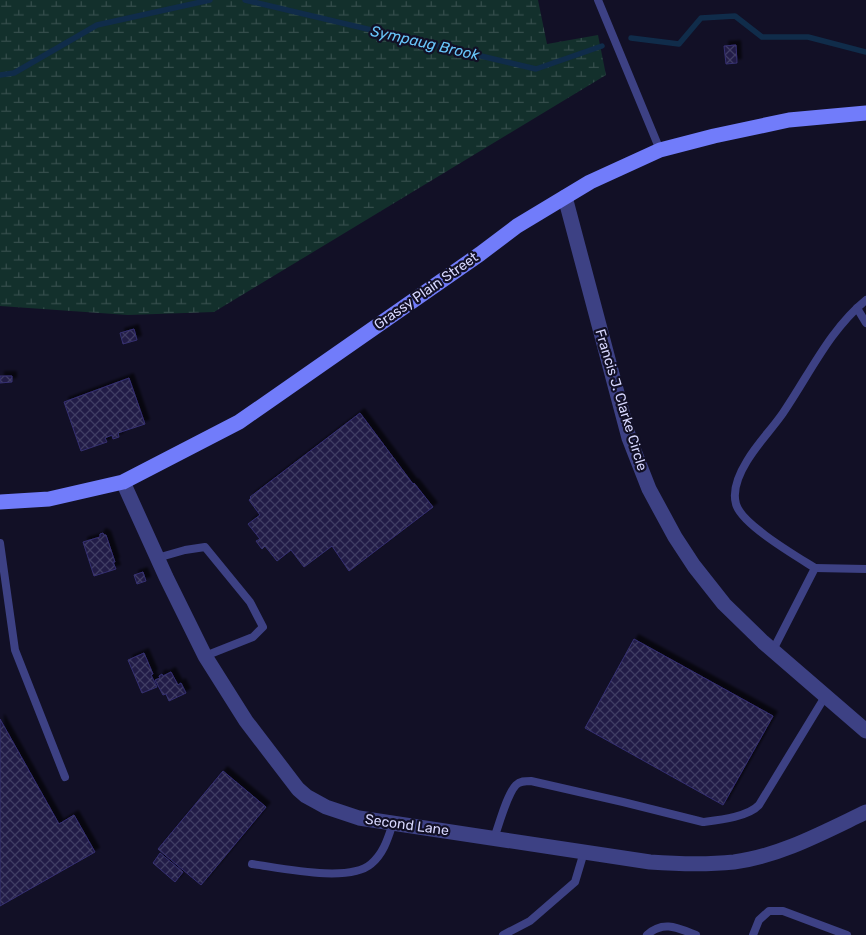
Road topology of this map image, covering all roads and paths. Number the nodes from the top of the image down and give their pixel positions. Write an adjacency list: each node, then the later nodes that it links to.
1 (598, 0): 3 (lane)
2 (866, 113): 3 (main road, Grassy Plain Street)
3 (660, 150): 4 (main road, Grassy Plain Street)
4 (565, 197): 8 (main road, Grassy Plain Street); 14 (street, Francis J. Clarke Circle)
5 (866, 300): 6 (lane)
6 (857, 308): 7 (lane); 12 (lane)
7 (866, 323)
8 (123, 482): 9 (main road, Grassy Plain Street); 11 (street, Second Lane)
9 (0, 502)
10 (0, 543): 18 (lane)
11 (157, 558): 15 (street, Second Lane); 15 (lane)
12 (815, 568): 13 (lane); 14 (lane)
13 (866, 568)
14 (773, 650): 16 (street, Francis J. Clarke Circle)
15 (204, 656): 20 (street, Second Lane)
16 (826, 695): 17 (street, Francis J. Clarke Circle); 21 (lane)
17 (866, 730)
18 (65, 777)
19 (866, 812): 22 (street, Second Lane)
20 (393, 823): 21 (street, Second Lane); 23 (lane)
21 (494, 838): 22 (street, Second Lane)
22 (584, 852): 24 (lane)
23 (252, 864)
24 (503, 935)
25 (647, 935): 26 (lane)
26 (696, 935)
27 (753, 935): 28 (lane)
28 (847, 935)

